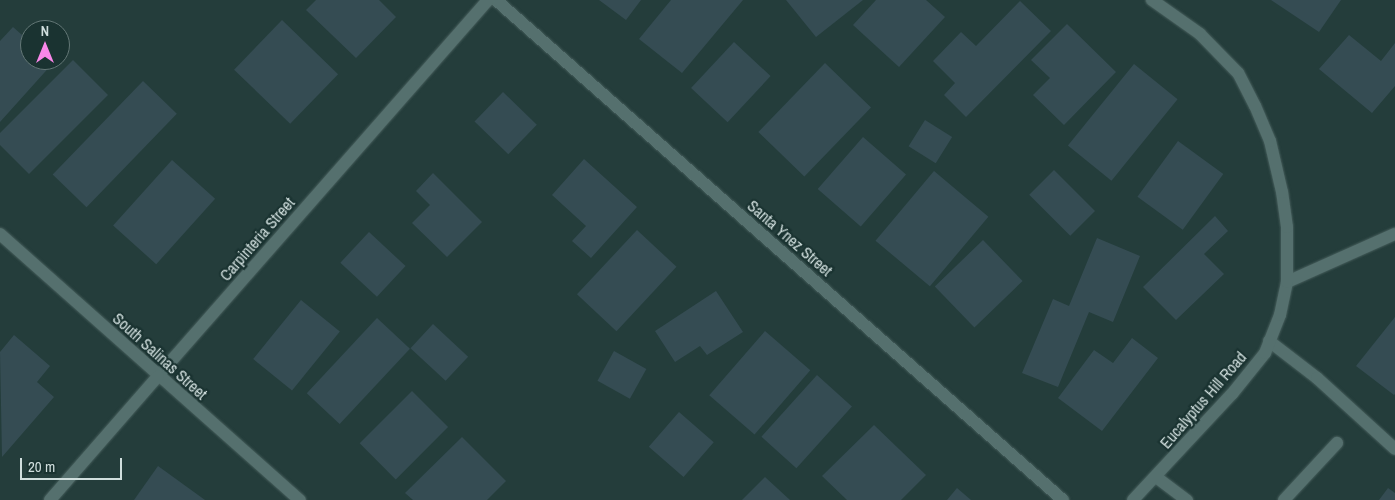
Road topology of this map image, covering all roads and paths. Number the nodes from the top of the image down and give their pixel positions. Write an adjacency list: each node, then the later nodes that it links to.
1 (488, 0): 8 (street, Carpinteria Street)
2 (496, 0): 14 (street, Santa Ynez Street)
3 (1152, 0): 6 (street, Eucalyptus Hill Road)
4 (0, 234): 8 (street, South Salinas Street)
5 (1395, 234): 6 (street)
6 (1287, 282): 7 (street, Eucalyptus Hill Road)
7 (1269, 340): 10 (street); 11 (street, Eucalyptus Hill Road)
8 (158, 376): 12 (street, Carpinteria Street); 13 (street, South Salinas Street)
9 (1338, 444): 17 (street)
10 (1395, 449)
11 (1156, 477): 15 (street, Eucalyptus Hill Road); 16 (street)
12 (50, 500)
13 (300, 500)
14 (1063, 500)
15 (1133, 500)
16 (1187, 500)
17 (1284, 500)

